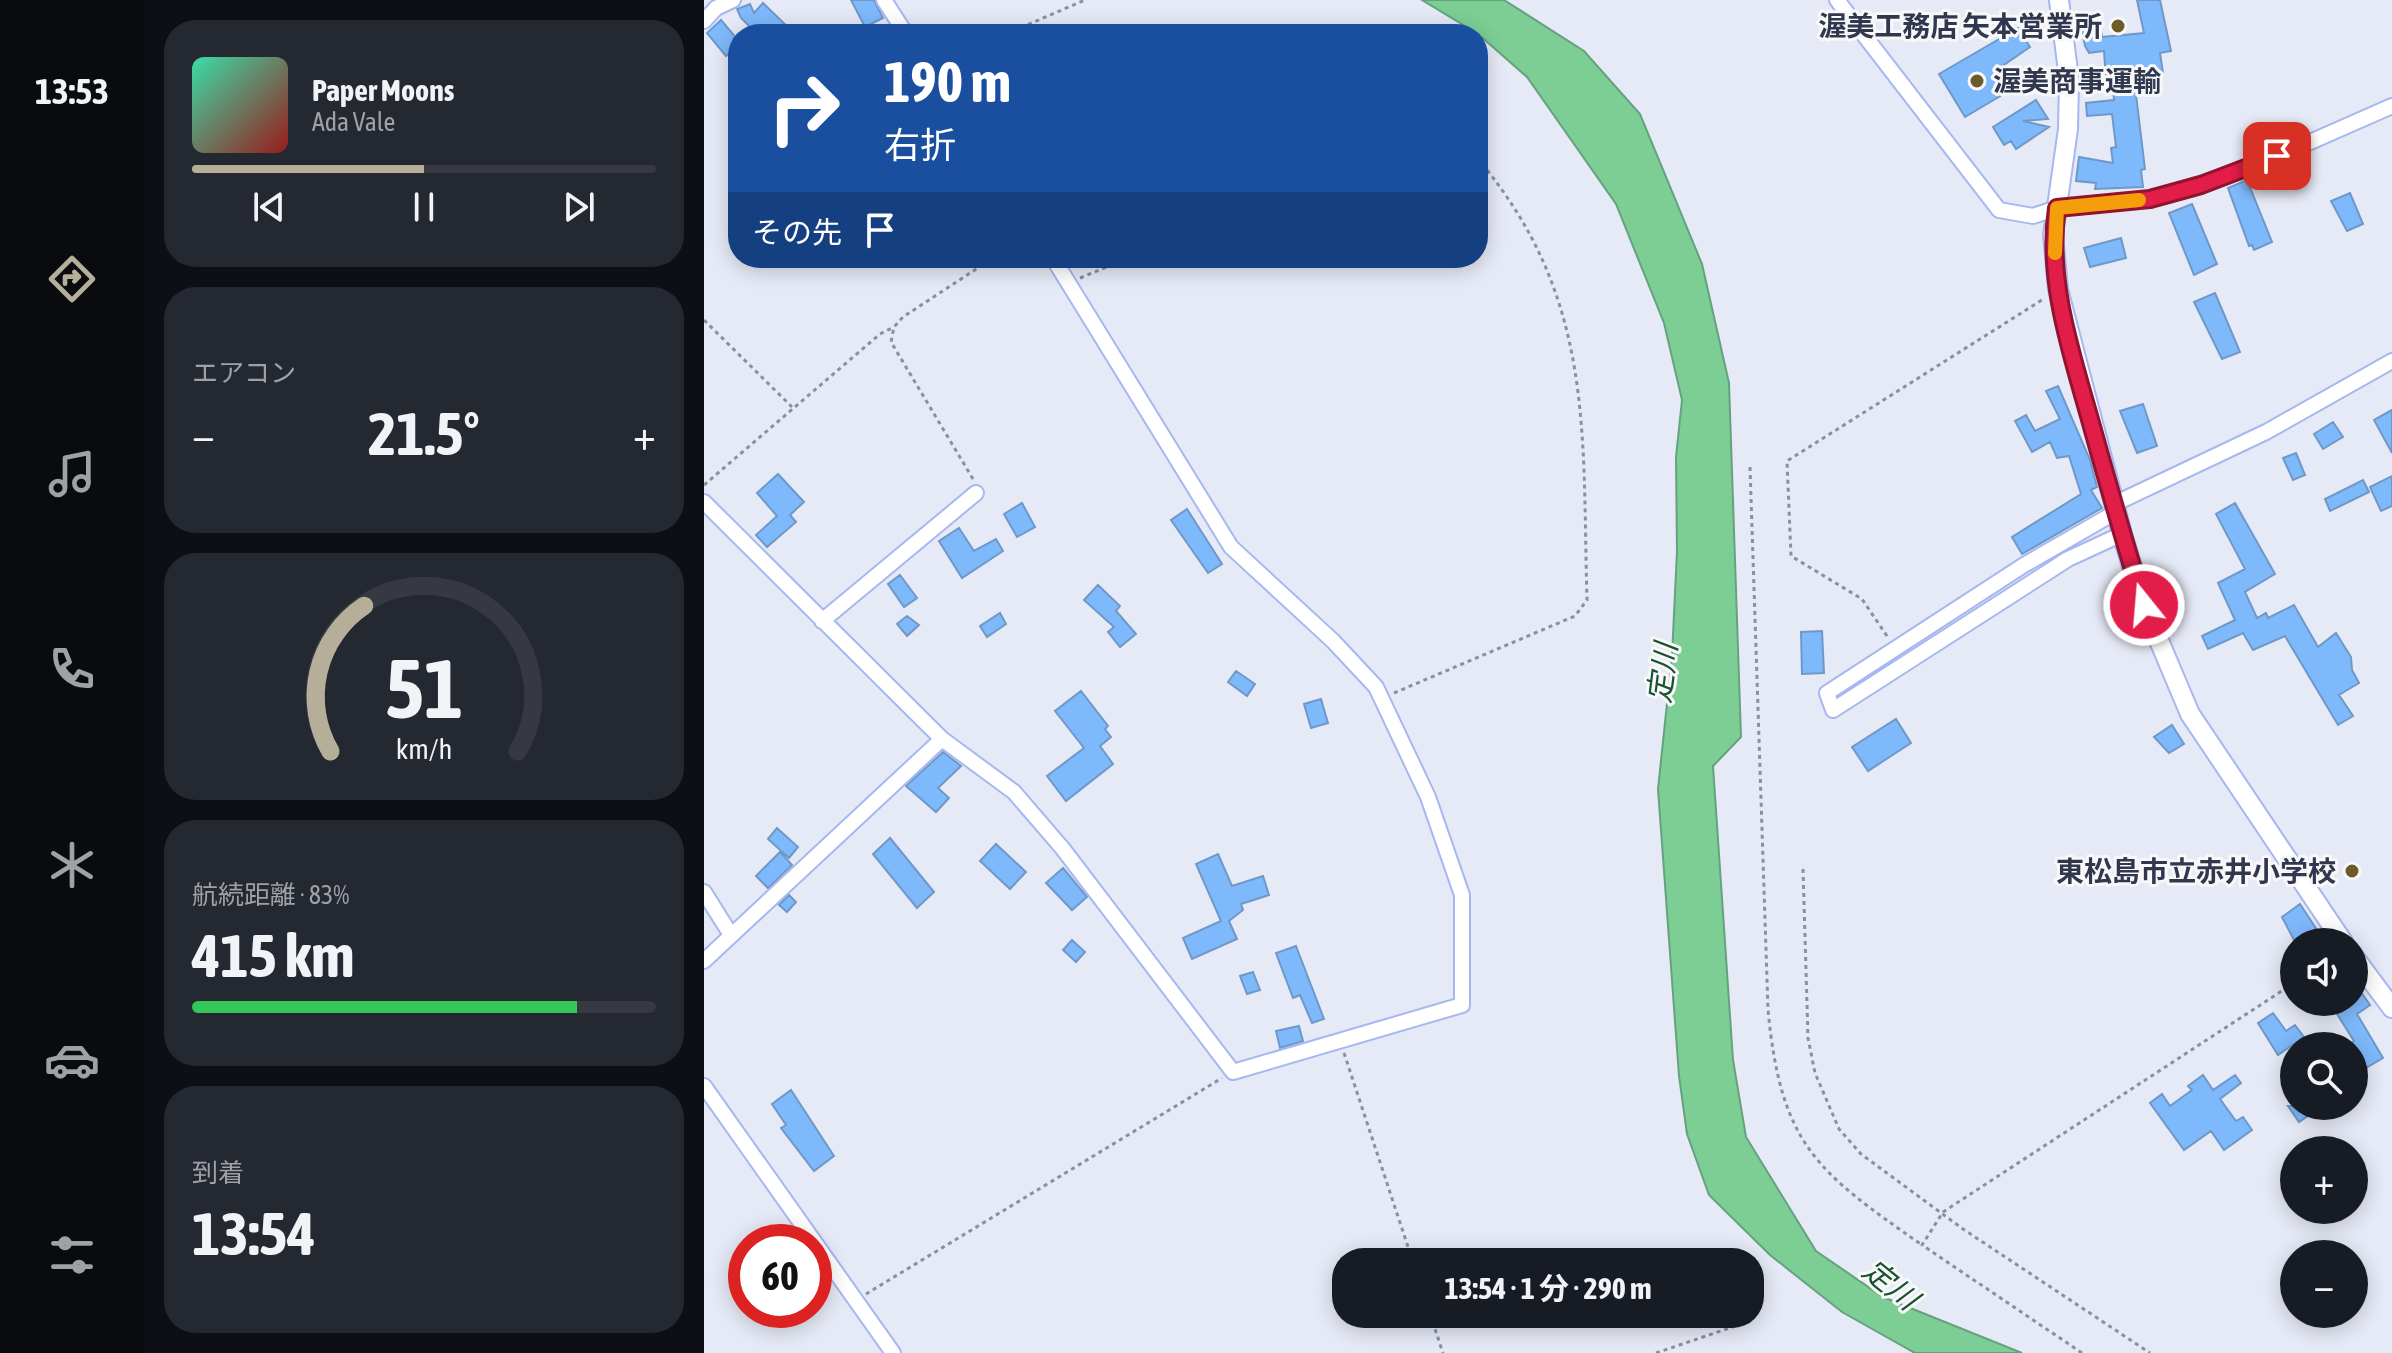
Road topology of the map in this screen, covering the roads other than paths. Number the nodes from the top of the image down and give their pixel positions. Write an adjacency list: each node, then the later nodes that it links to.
1 (733, 0): 5 (street)
2 (884, 0): 6 (street)
3 (1837, 0): 8 (street)
4 (2059, 0): 8 (main road)
5 (704, 21)
6 (900, 24)
7 (2392, 106): 8 (street)
8 (2057, 208): 13 (main road)
9 (1059, 268): 16 (street)
10 (2392, 361): 13 (street)
11 (976, 493): 15 (street)
12 (704, 502): 15 (street)
13 (2115, 508): 14 (main road); 14 (street)
14 (2122, 534): 18 (main road)
15 (822, 621): 16 (street)
16 (942, 739): 19 (street)
17 (704, 892): 19 (street)
18 (2334, 928)
19 (731, 935): 20 (street)
20 (704, 961)
21 (2368, 976): 22 (main road)
22 (2392, 1008)
23 (704, 1086): 24 (street)
24 (893, 1353)

